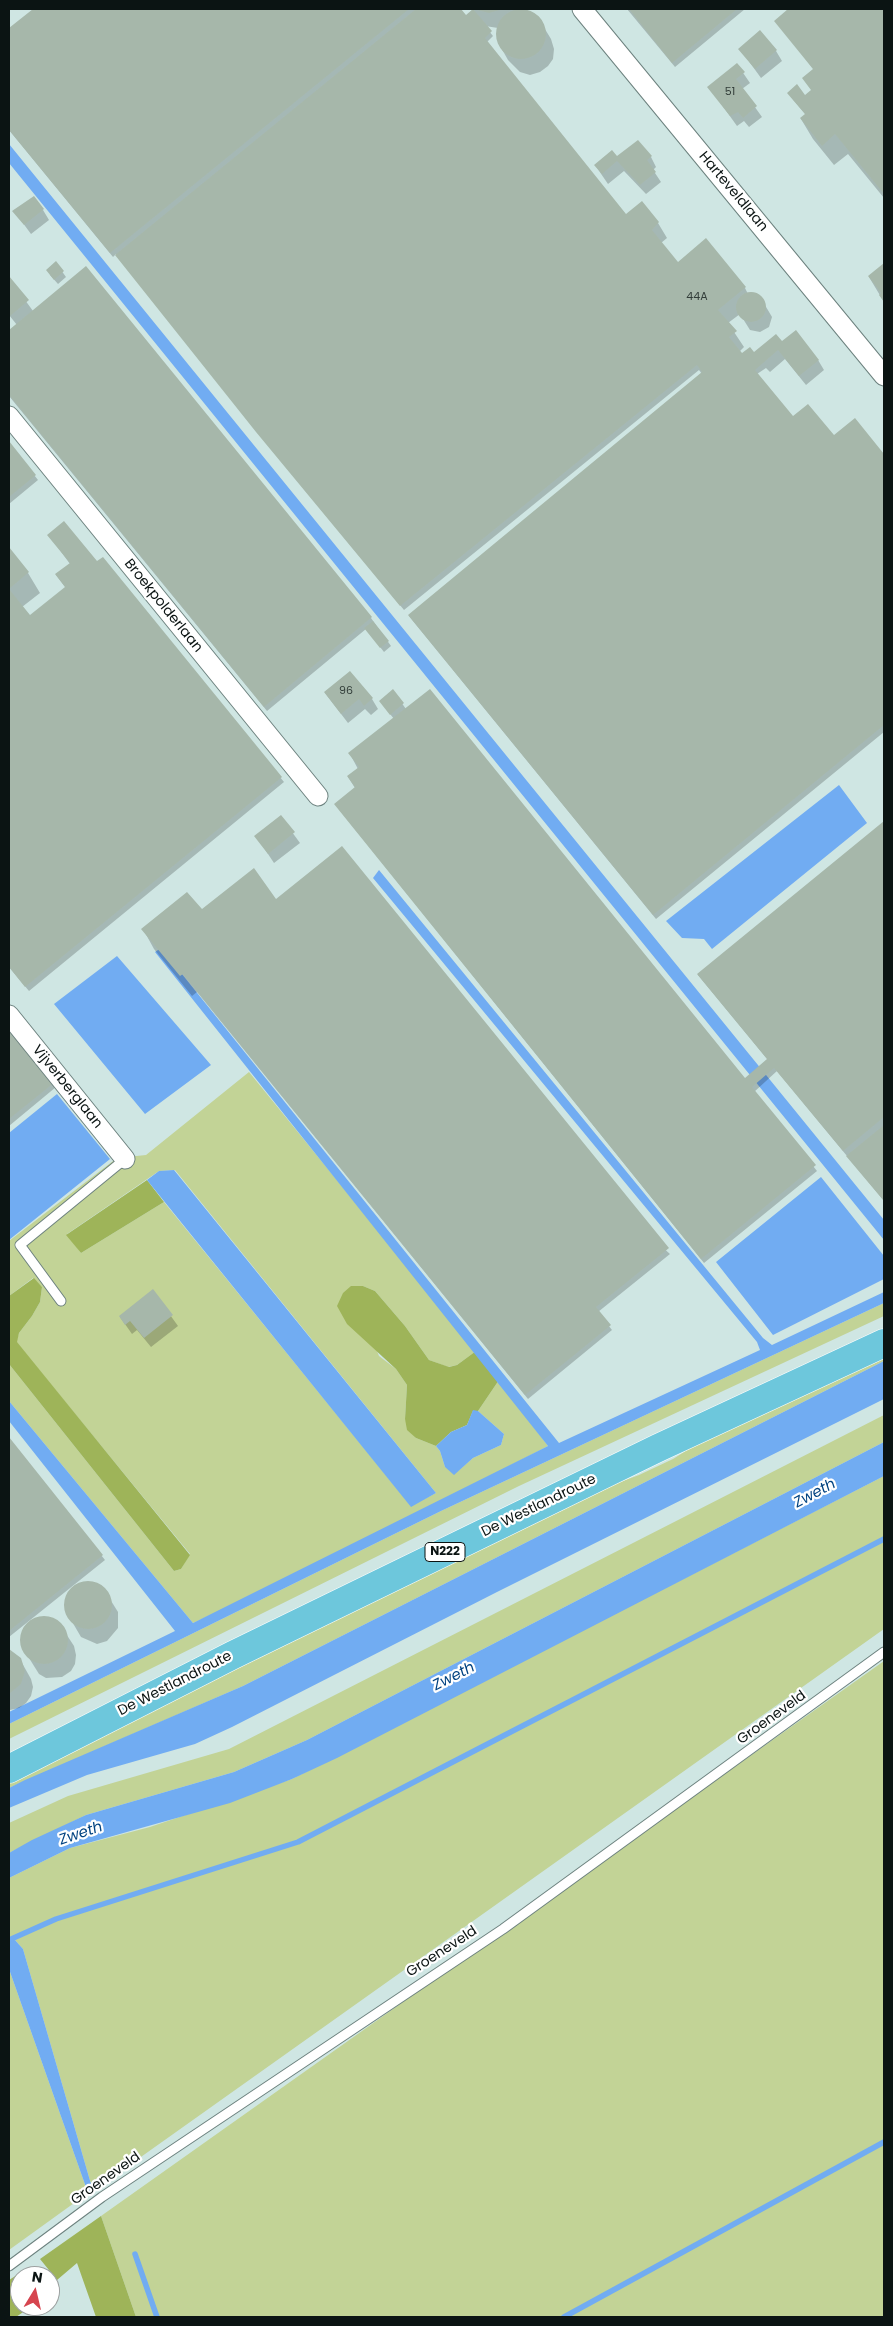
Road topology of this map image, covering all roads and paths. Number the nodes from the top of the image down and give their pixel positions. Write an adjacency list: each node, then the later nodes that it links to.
1 (582, 9): 2 (street, Harteveldlaan)
2 (884, 376)
3 (9, 416): 4 (street, Broekpolderlaan)
4 (318, 796)
5 (9, 1015): 6 (street, Vijverberglaan)
6 (125, 1159): 7 (lane)
7 (61, 1301)
8 (884, 1324): 11 (main road, De Westlandroute / N222)
9 (884, 1343): 12 (main road, De Westlandroute / N222)
10 (884, 1652): 13 (lane, Groeneveld)
11 (9, 1749)
12 (9, 1769)
13 (9, 2266)

